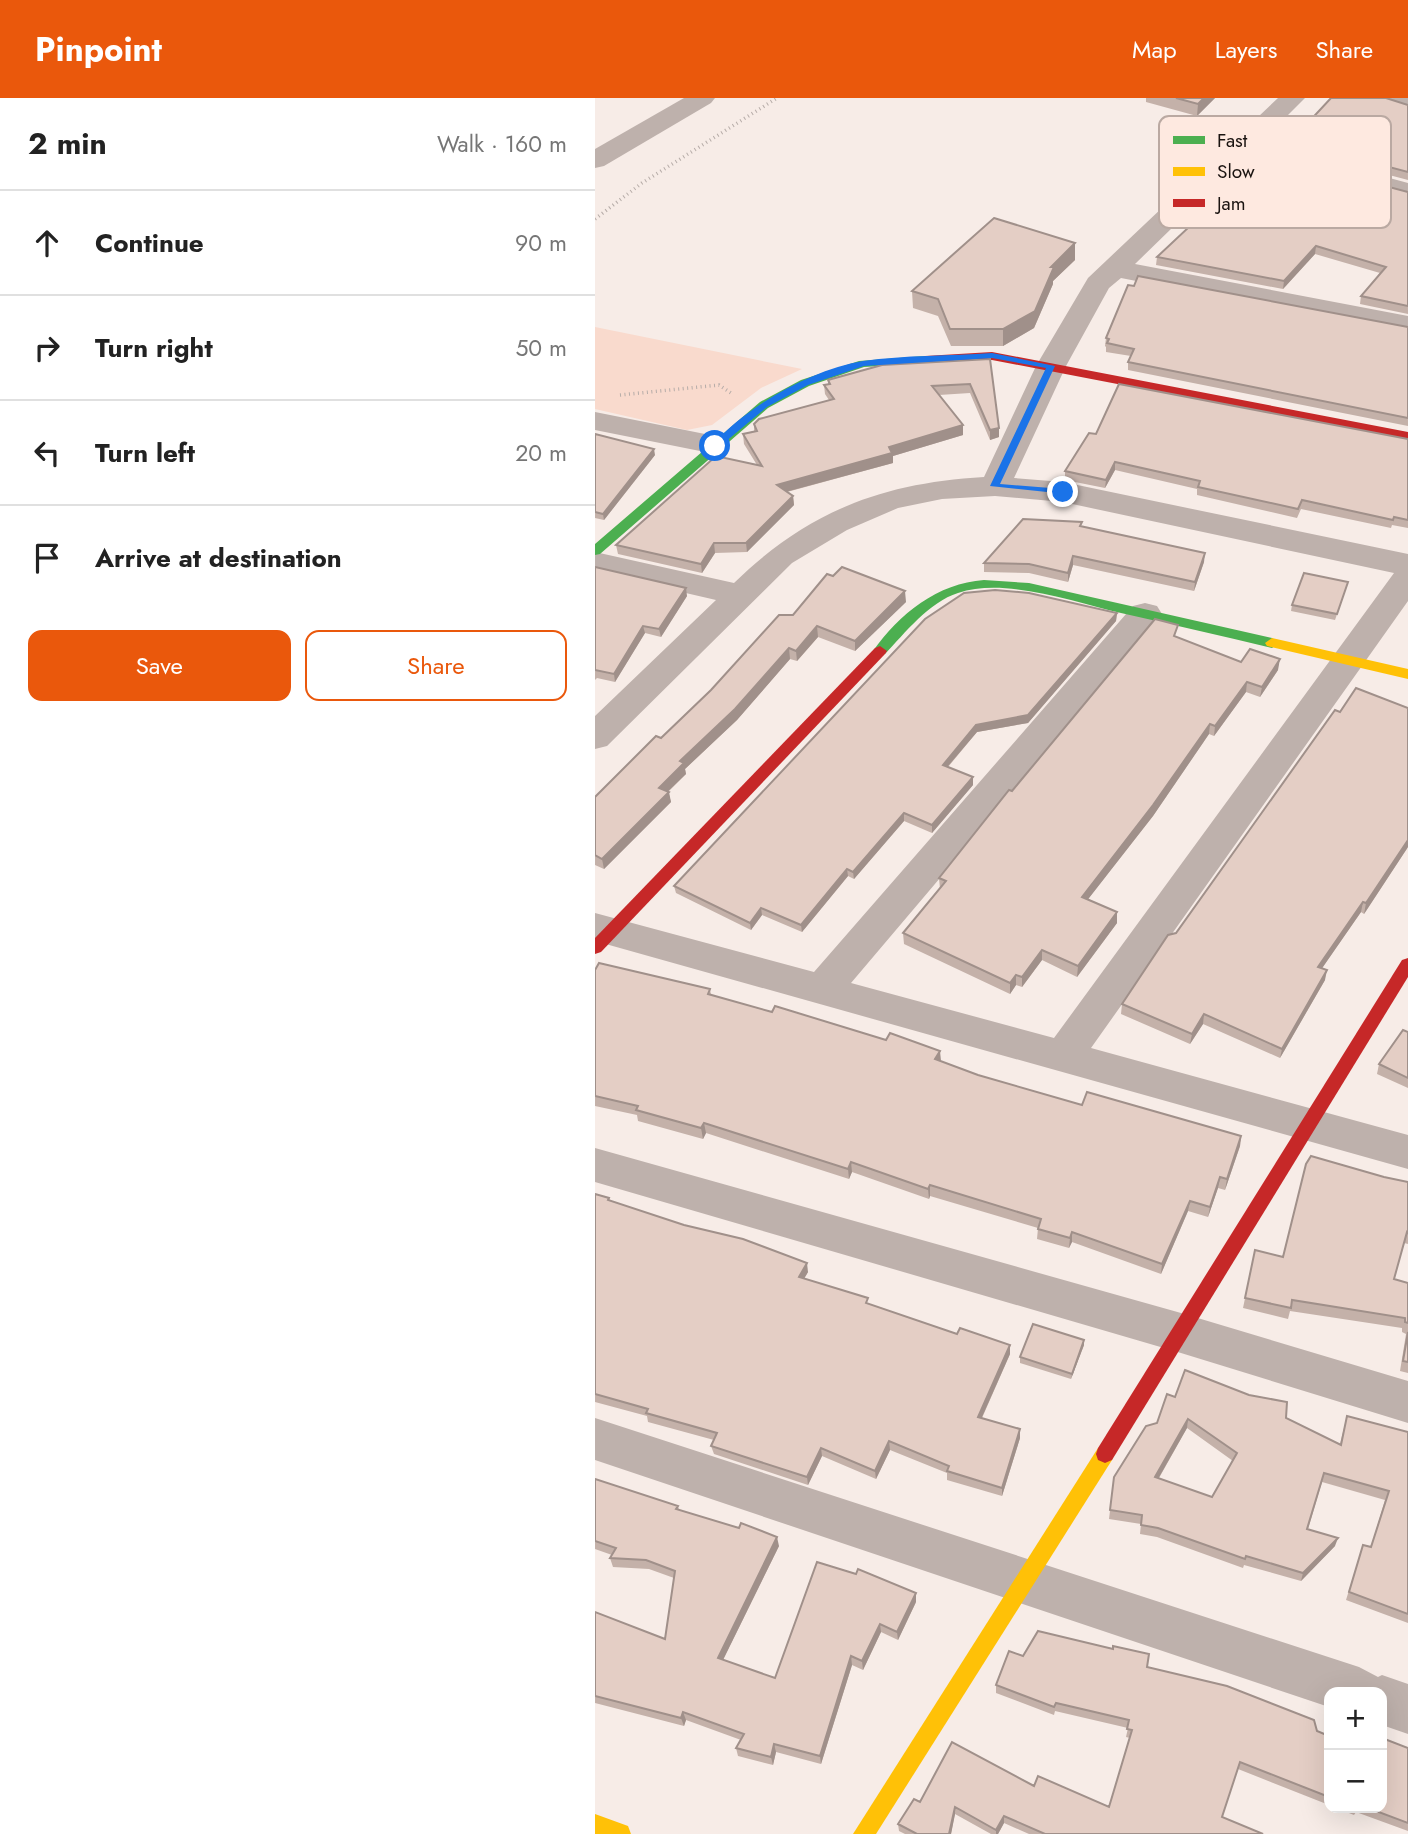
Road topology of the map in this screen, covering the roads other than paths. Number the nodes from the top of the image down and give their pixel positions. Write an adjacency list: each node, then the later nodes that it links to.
1 (702, 98): 6 (street)
2 (1292, 98): 5 (street)
3 (1393, 98): 4 (street)
4 (1408, 102)
5 (1273, 116)
6 (595, 160)
7 (1391, 186): 8 (street)
8 (1408, 191)
9 (1159, 225): 10 (street)
10 (1114, 268): 11 (street); 12 (street)
11 (1408, 325)
12 (1051, 366): 14 (street); 15 (street); 16 (street)
13 (595, 421): 15 (street)
14 (1408, 436)
15 (715, 446): 17 (street)
16 (995, 486): 19 (street); 21 (street)
17 (595, 551)
18 (595, 562): 21 (street)
19 (1408, 565)
20 (1408, 577): 23 (street)
21 (741, 595): 25 (street)
22 (1145, 614): 23 (street); 26 (street); 28 (street)
23 (1349, 660): 24 (street); 29 (street)
24 (1408, 674)
25 (598, 730)
26 (600, 935): 28 (street)
27 (1408, 964): 30 (street)
28 (822, 990): 29 (street)
29 (1063, 1057): 30 (street)
30 (1310, 1125): 31 (street); 33 (street)
31 (1408, 1152)
32 (595, 1165): 33 (street)
33 (1181, 1332): 34 (street); 36 (street)
34 (1408, 1402)
35 (595, 1439): 36 (street)
36 (1025, 1579): 37 (street); 42 (street)
37 (1344, 1687)
38 (1387, 1702): 39 (street)
39 (1408, 1709)
40 (595, 1825): 41 (street)
41 (620, 1834)
42 (864, 1834)

